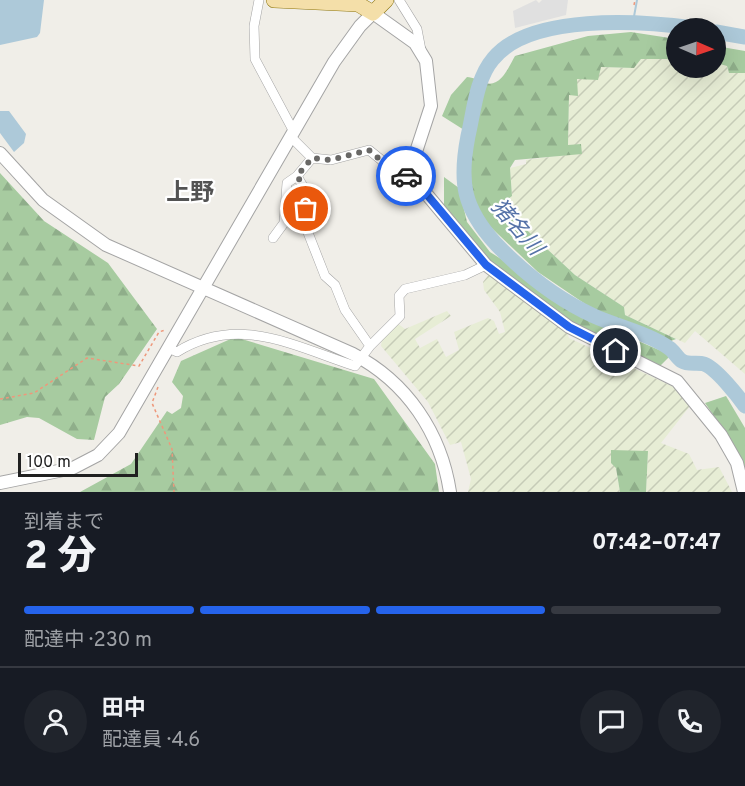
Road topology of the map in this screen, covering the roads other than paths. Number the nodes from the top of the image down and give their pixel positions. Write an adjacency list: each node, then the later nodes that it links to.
1 (259, 0): 7 (street)
2 (274, 0): 5 (main road)
3 (386, 0): 5 (main road)
4 (399, 0): 6 (street)
5 (373, 13): 6 (street); 7 (street)
6 (421, 50): 11 (street)
7 (293, 135): 9 (street); 14 (street)
8 (0, 153): 14 (street)
9 (312, 158): 10 (street); 11 (street)
10 (297, 176): 12 (street); 15 (street)
11 (413, 178): 13 (street)
12 (273, 238)
13 (486, 265): 15 (street); 20 (street)
14 (203, 288): 16 (street); 17 (street)
15 (370, 346): 17 (street)
16 (168, 348): 17 (street); 18 (street)
17 (363, 359): 19 (street)
18 (0, 483)
19 (450, 492)
20 (744, 492)

